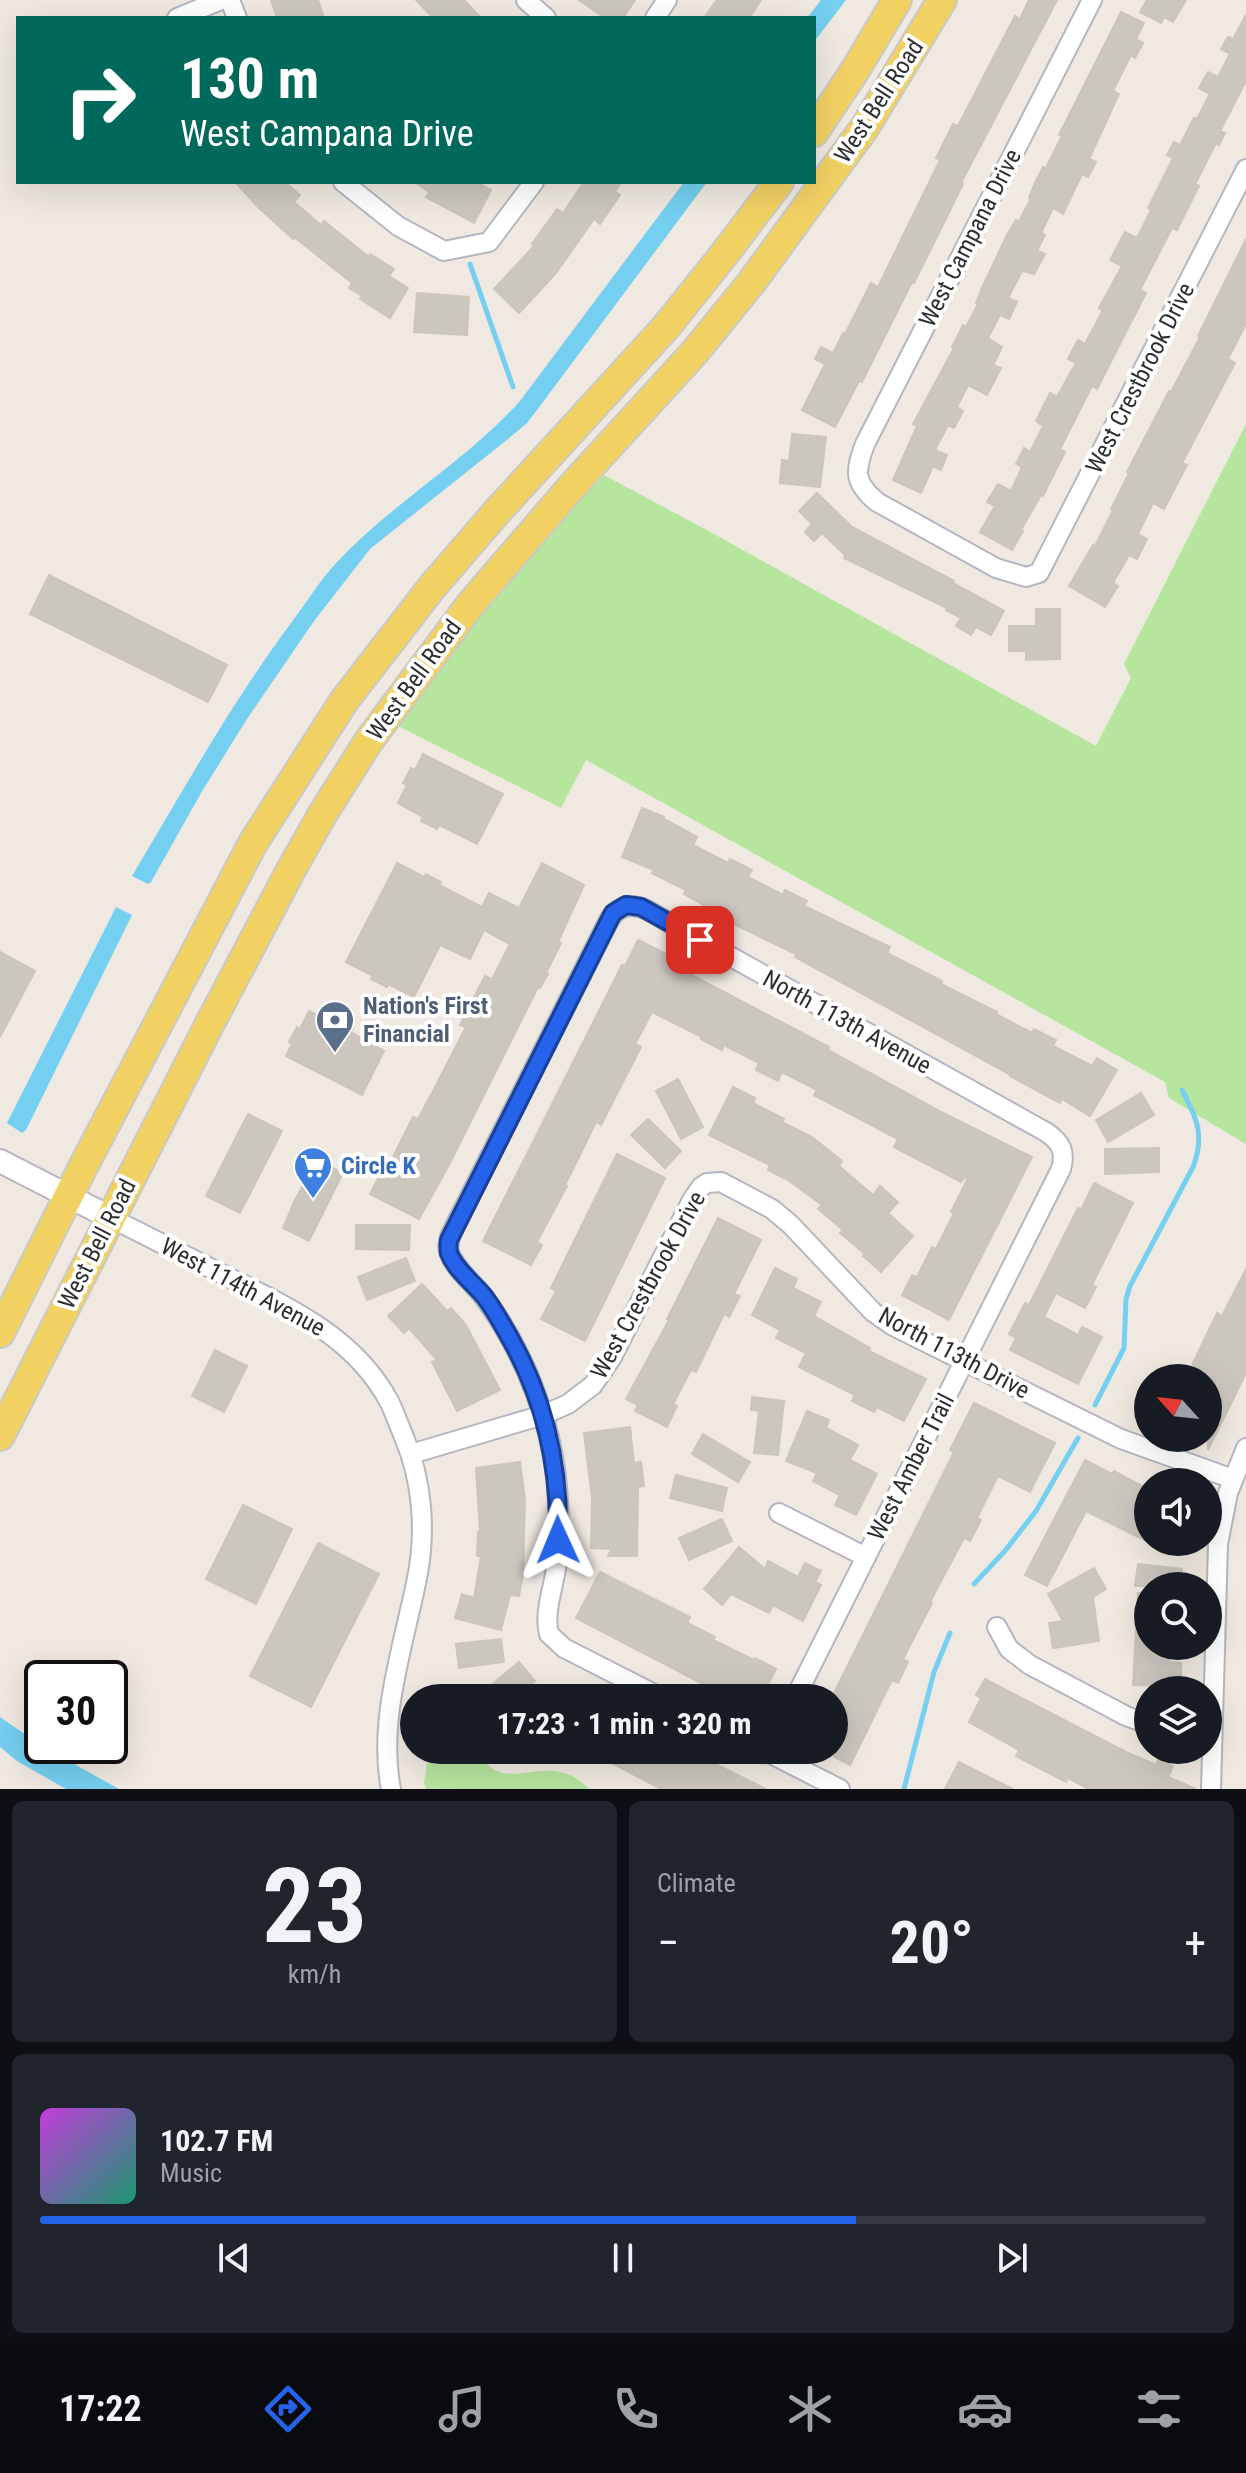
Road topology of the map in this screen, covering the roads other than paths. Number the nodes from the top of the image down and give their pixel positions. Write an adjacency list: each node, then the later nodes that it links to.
1 (221, 0): 6 (street)
2 (526, 0): 7 (street)
3 (897, 0): 8 (main road, West Bell Road)
4 (942, 0): 18 (main road, West Bell Road)
5 (1092, 0): 13 (street, West Campana Drive)
6 (182, 16)
7 (544, 16)
8 (816, 129)
9 (1246, 169): 13 (street, West Crestbrook Drive)
10 (346, 184): 11 (street)
11 (532, 184)
12 (777, 184): 17 (main road, West Bell Road)
13 (1026, 577)
14 (1063, 1148): 20 (street, West Amber Trail); 21 (street, North 113th Avenue)
15 (4, 1164): 17 (street)
16 (707, 1183): 20 (street, North 113th Drive); 21 (street, West Crestbrook Drive)
17 (69, 1196): 18 (street); 19 (main road, West Bell Road)
18 (111, 1218): 22 (main road, West Bell Road); 24 (street, West 114th Avenue)
19 (0, 1333)
20 (964, 1361): 25 (street, North 113th Drive); 27 (street, West Amber Trail)
21 (543, 1415): 24 (street, West Crestbrook Drive); 30 (street)
22 (0, 1436)
23 (1246, 1448): 25 (street)
24 (411, 1454): 35 (street, West 114th Avenue)
25 (1233, 1479): 29 (street)
26 (779, 1513): 27 (street)
27 (866, 1557): 31 (street, West Amber Trail)
28 (997, 1627): 32 (street)
29 (1212, 1676)
30 (635, 1684)
31 (802, 1684)
32 (1134, 1719)
33 (791, 1764): 36 (street)
34 (1211, 1764): 37 (street)
35 (391, 1789)
36 (840, 1789)
37 (1211, 1789)

